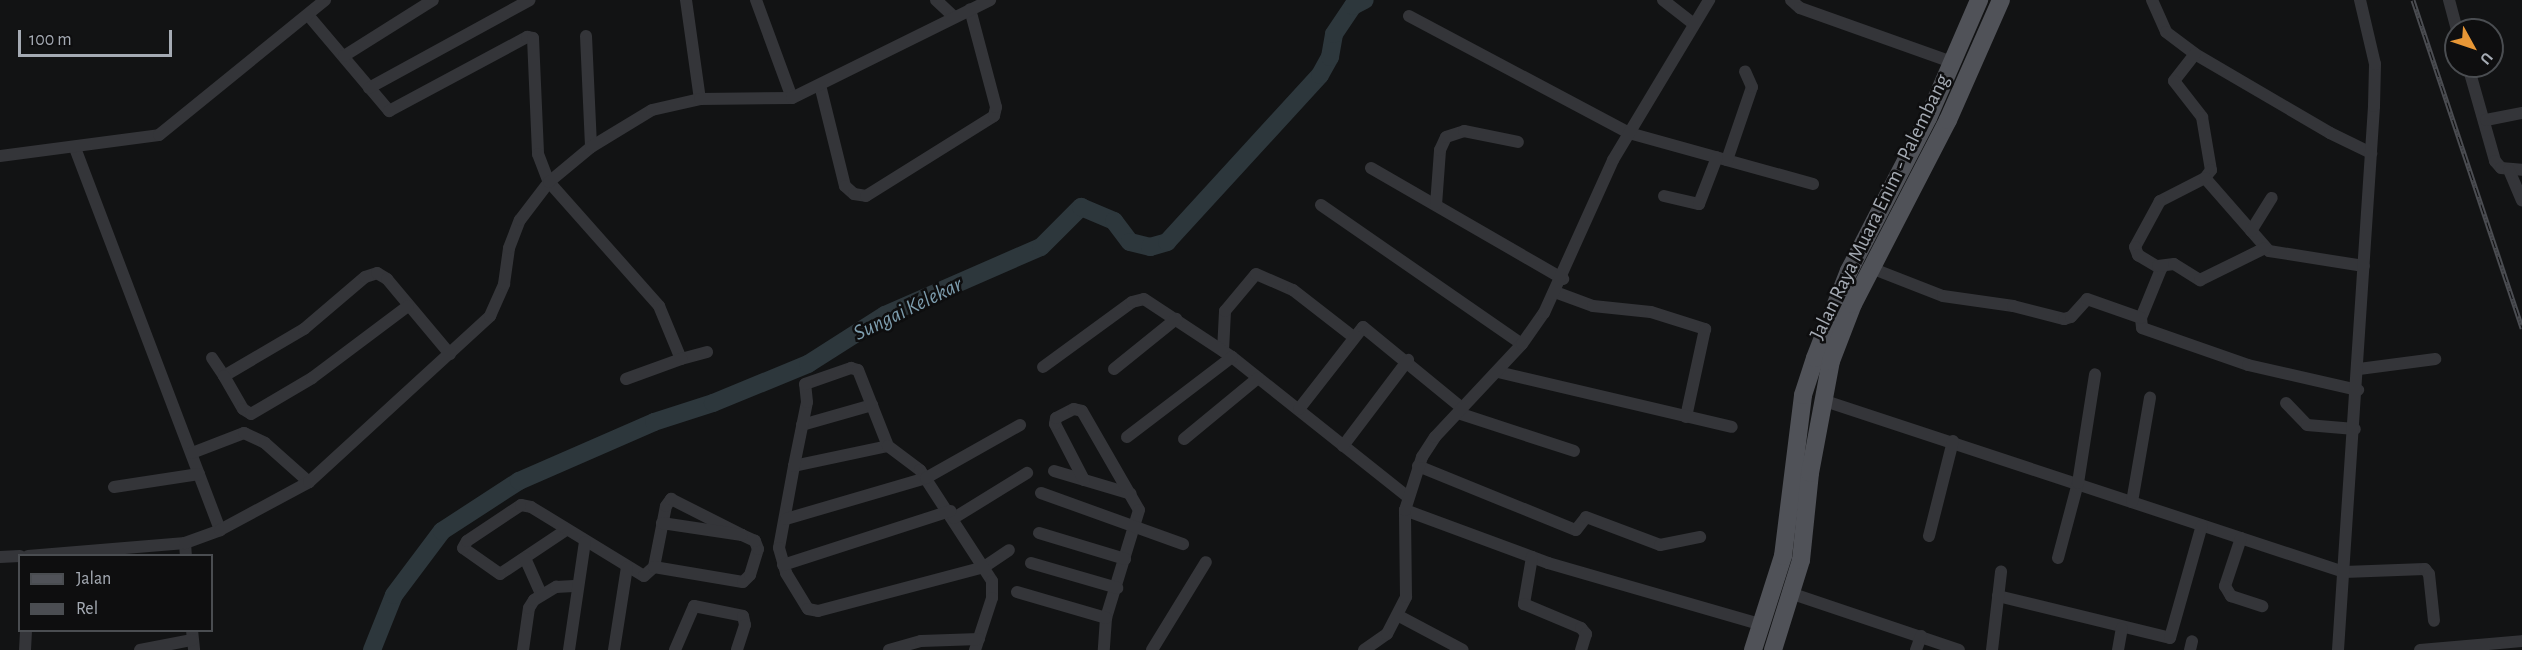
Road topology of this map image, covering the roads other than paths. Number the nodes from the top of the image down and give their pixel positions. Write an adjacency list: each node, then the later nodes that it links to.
1 (325, 0): 17 (street)
2 (433, 0): 24 (street)
3 (530, 0): 29 (street)
4 (686, 0): 31 (street)
5 (756, 0): 30 (street)
6 (936, 0): 19 (street)
7 (990, 0): 16 (street)
8 (1663, 0): 21 (street)
9 (1709, 0): 21 (street)
10 (1791, 0): 25 (street)
11 (1979, 0): 25 (main road, Jalan Raya Muara Enim - Palembang)
12 (2001, 0): 56 (main road, Jalan Raya Muara Enim - Palembang)
13 (2152, 0): 23 (street)
14 (2360, 0): 38 (street)
15 (2449, 0): 20 (street)
16 (970, 9): 19 (street); 28 (street)
17 (308, 15): 24 (street); 37 (street)
18 (1409, 16): 34 (street)
19 (954, 17): 28 (street)
20 (2454, 18)
21 (1694, 24): 34 (street)
22 (586, 36): 36 (street)
23 (2194, 54): 38 (street); 44 (street)
24 (344, 56): 29 (street)
25 (1952, 62): 155 (main road, Jalan Raya Muara Enim - Palembang)
26 (1744, 71): 40 (street)
27 (2472, 78): 33 (street)
28 (820, 86): 30 (street)
29 (369, 88): 45 (street)
30 (792, 98): 31 (street)
31 (700, 99): 36 (street)
32 (2522, 113): 33 (street)
33 (2486, 120): 42 (street)
34 (1629, 133): 40 (street); 57 (street)
35 (1518, 142): 51 (street)
36 (591, 147): 45 (street)
37 (75, 148): 39 (street); 97 (street)
38 (2371, 153): 55 (street)
39 (0, 156)
40 (1722, 159): 46 (street); 47 (street)
41 (1371, 168): 51 (street)
42 (2509, 170): 43 (street); 49 (street)
43 (2522, 170)
44 (2205, 178): 52 (street); 54 (street)
45 (549, 182): 65 (street); 68 (street)
46 (1813, 184)
47 (1664, 196)
48 (2272, 198): 52 (street)
49 (2522, 200)
50 (1321, 205): 63 (street)
51 (1436, 205): 57 (street)
52 (2251, 231): 53 (street)
53 (2265, 248): 54 (street); 55 (street)
54 (2158, 266): 60 (street)
55 (2364, 266): 73 (street)
56 (1872, 268): 60 (street); 81 (main road, Jalan Raya Muara Enim - Palembang)
57 (1563, 279): 58 (street)
58 (1555, 292): 63 (street); 86 (street)
59 (408, 306): 65 (street); 76 (street); 76 (street)
60 (2141, 318): 79 (street)
61 (1176, 319): 66 (street); 71 (street); 72 (street)
62 (1352, 336): 66 (street); 70 (street); 84 (street)
63 (1522, 344): 74 (street)
64 (707, 352): 68 (street)
65 (450, 354): 105 (street)
66 (1227, 354): 77 (street); 91 (street)
67 (212, 358): 76 (street)
68 (681, 359): 78 (street)
69 (2435, 359): 73 (street)
70 (1408, 360): 85 (street); 95 (street)
71 (1043, 367)
72 (1114, 369)
73 (2358, 369): 79 (street)
74 (1498, 372): 85 (street); 86 (street)
75 (2095, 374): 106 (street)
76 (224, 376)
77 (1258, 378): 84 (street); 92 (street)
78 (626, 379)
79 (2358, 390): 90 (street)
80 (2150, 398): 111 (street)
81 (1822, 400): 93 (street); 149 (main road, Jalan Raya Muara Enim - Palembang)
82 (2286, 403): 90 (street)
83 (872, 405): 87 (street); 87 (street); 94 (street)
84 (1299, 409): 95 (street)
85 (1460, 410): 96 (street); 99 (street)
86 (1686, 417): 89 (street)
87 (802, 425): 98 (street)
88 (1020, 425): 103 (street)
89 (1732, 428)
90 (2355, 429): 144 (street)
91 (1127, 437)
92 (1184, 439)
93 (1953, 441): 106 (street); 122 (street)
94 (888, 446): 98 (street); 103 (street)
95 (1343, 446): 110 (street)
96 (1574, 451)
97 (192, 453): 101 (street); 105 (street)
98 (794, 466): 114 (street)
99 (1418, 466): 110 (street); 123 (street)
100 (1054, 471): 104 (street)
101 (199, 474): 107 (street); 118 (street)
102 (1027, 474): 113 (street)
103 (926, 478): 113 (street); 114 (street)
104 (1084, 480): 109 (street); 109 (street)
105 (309, 482): 118 (street)
106 (2078, 483): 111 (street); 135 (street)
107 (114, 487)
108 (1041, 494): 117 (street)
109 (1131, 494): 117 (street)
110 (1407, 496): 112 (street)
111 (2132, 502): 116 (street)
112 (1405, 510): 133 (street); 152 (street)
113 (952, 515): 139 (street); 142 (street)
114 (786, 519): 139 (street)
115 (662, 523): 121 (street); 121 (street); 141 (street)
116 (2202, 525): 124 (street); 156 (street)
117 (1135, 529): 126 (street); 136 (street)
118 (220, 530): 127 (street)
119 (566, 530): 125 (street); 134 (street); 134 (street)
120 (1039, 533): 136 (street)
121 (742, 536): 141 (street)
122 (1929, 536)
123 (1700, 537)
124 (2241, 538): 144 (street); 151 (street)
125 (585, 542): 140 (street); 145 (street)
126 (1183, 544)
127 (186, 549): 129 (street)
128 (1009, 550): 142 (street)
129 (109, 553): 130 (street)
130 (68, 554)
131 (18, 556): 132 (street)
132 (0, 557)
133 (1532, 557): 155 (street); 174 (street)
134 (525, 558): 148 (street)
135 (2058, 558)
136 (1125, 559): 146 (street)
137 (1206, 562): 171 (street)
138 (1031, 563): 146 (street)
139 (783, 565): 142 (street)
140 (627, 567): 141 (street); 166 (street)
141 (654, 567)
142 (984, 567): 161 (street)
143 (2001, 572): 150 (street)
144 (2344, 572): 154 (street); 181 (street)
145 (578, 586): 148 (street); 165 (street)
146 (1117, 588): 153 (street)
147 (1017, 592): 153 (street)
148 (541, 594): 164 (street)
149 (1793, 594): 158 (street); 176 (main road, Jalan Raya Muara Enim - Palembang)
150 (1998, 596): 156 (street); 179 (street)
151 (2262, 606)
152 (1399, 616): 172 (street); 173 (street)
153 (1106, 618): 170 (street)
154 (2434, 621)
155 (1763, 625): 175 (main road, Jalan Raya Muara Enim - Palembang)
156 (2121, 628): 180 (street)
157 (26, 632): 162 (street)
158 (1921, 636): 177 (street); 178 (street)
159 (193, 640): 163 (street)
160 (2522, 641): 182 (street)
161 (977, 644): 169 (street)
162 (25, 650)
163 (140, 650)
164 (523, 650)
165 (569, 650)
166 (614, 650)
167 (675, 650): 168 (street)
168 (737, 650)
169 (889, 650)
170 (1104, 650)
171 (1152, 650)
172 (1364, 650)
173 (1463, 650)
174 (1581, 650)
175 (1753, 650)
176 (1773, 650)
177 (1916, 650)
178 (1959, 650)
179 (1992, 650)
180 (2118, 650)
181 (2338, 650)
182 (2420, 650)

